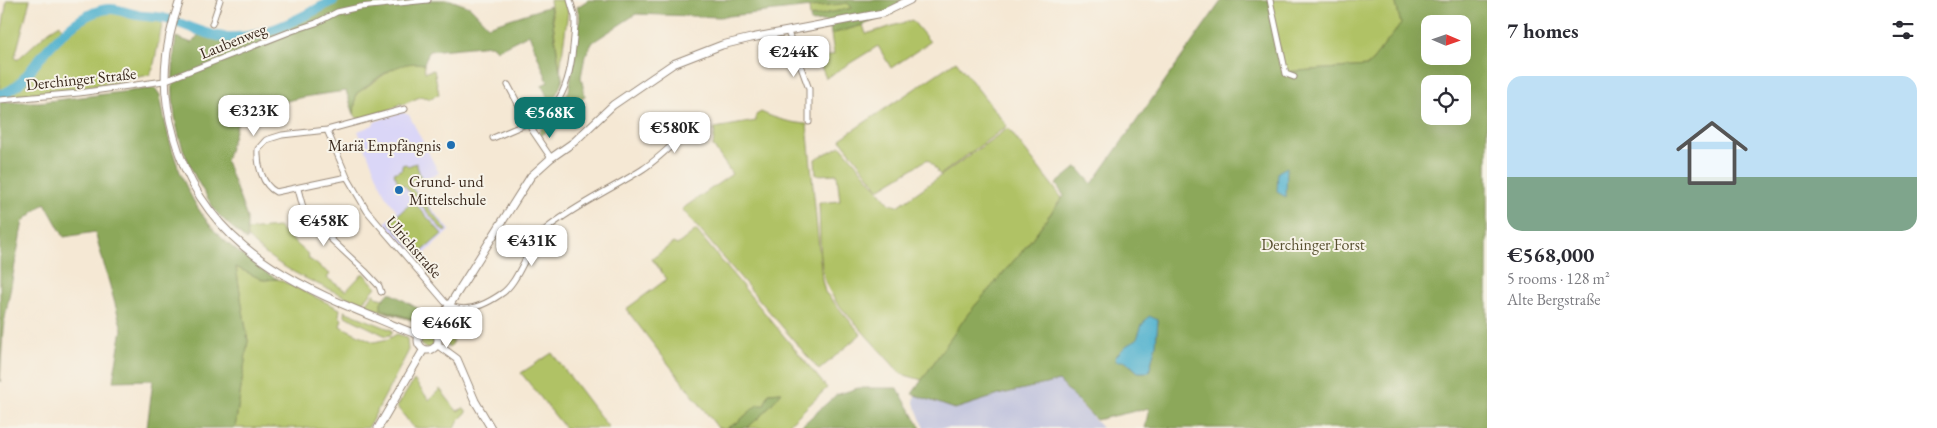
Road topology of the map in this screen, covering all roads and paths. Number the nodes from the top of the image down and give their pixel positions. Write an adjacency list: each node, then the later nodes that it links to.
1 (180, 0): 10 (street)
2 (220, 0): 7 (street)
3 (428, 0): 10 (street, Laubenweg)
4 (570, 0): 18 (street)
5 (910, 0): 8 (street)
6 (1270, 0): 9 (street)
7 (212, 24)
8 (788, 32): 14 (street); 20 (street)
9 (1294, 77)
10 (164, 81): 12 (street, Derchinger Straße); 26 (street)
11 (508, 85): 15 (street)
12 (0, 100)
13 (405, 109): 17 (street)
14 (809, 122)
15 (528, 123): 18 (street); 19 (street)
16 (692, 126): 24 (street)
17 (327, 130): 21 (street, Ulrichstraße); 22 (street)
18 (532, 130): 20 (street)
19 (493, 138)
20 (551, 158): 24 (street)
21 (347, 178): 22 (street); 24 (street, Ulrichstraße)
22 (298, 189): 23 (street)
23 (381, 292)
24 (448, 305): 25 (street)
25 (433, 331): 26 (street); 27 (street)
26 (419, 335): 28 (street)
27 (438, 344): 28 (street); 30 (street)
28 (424, 349): 29 (street)
29 (378, 428)
30 (491, 428)

